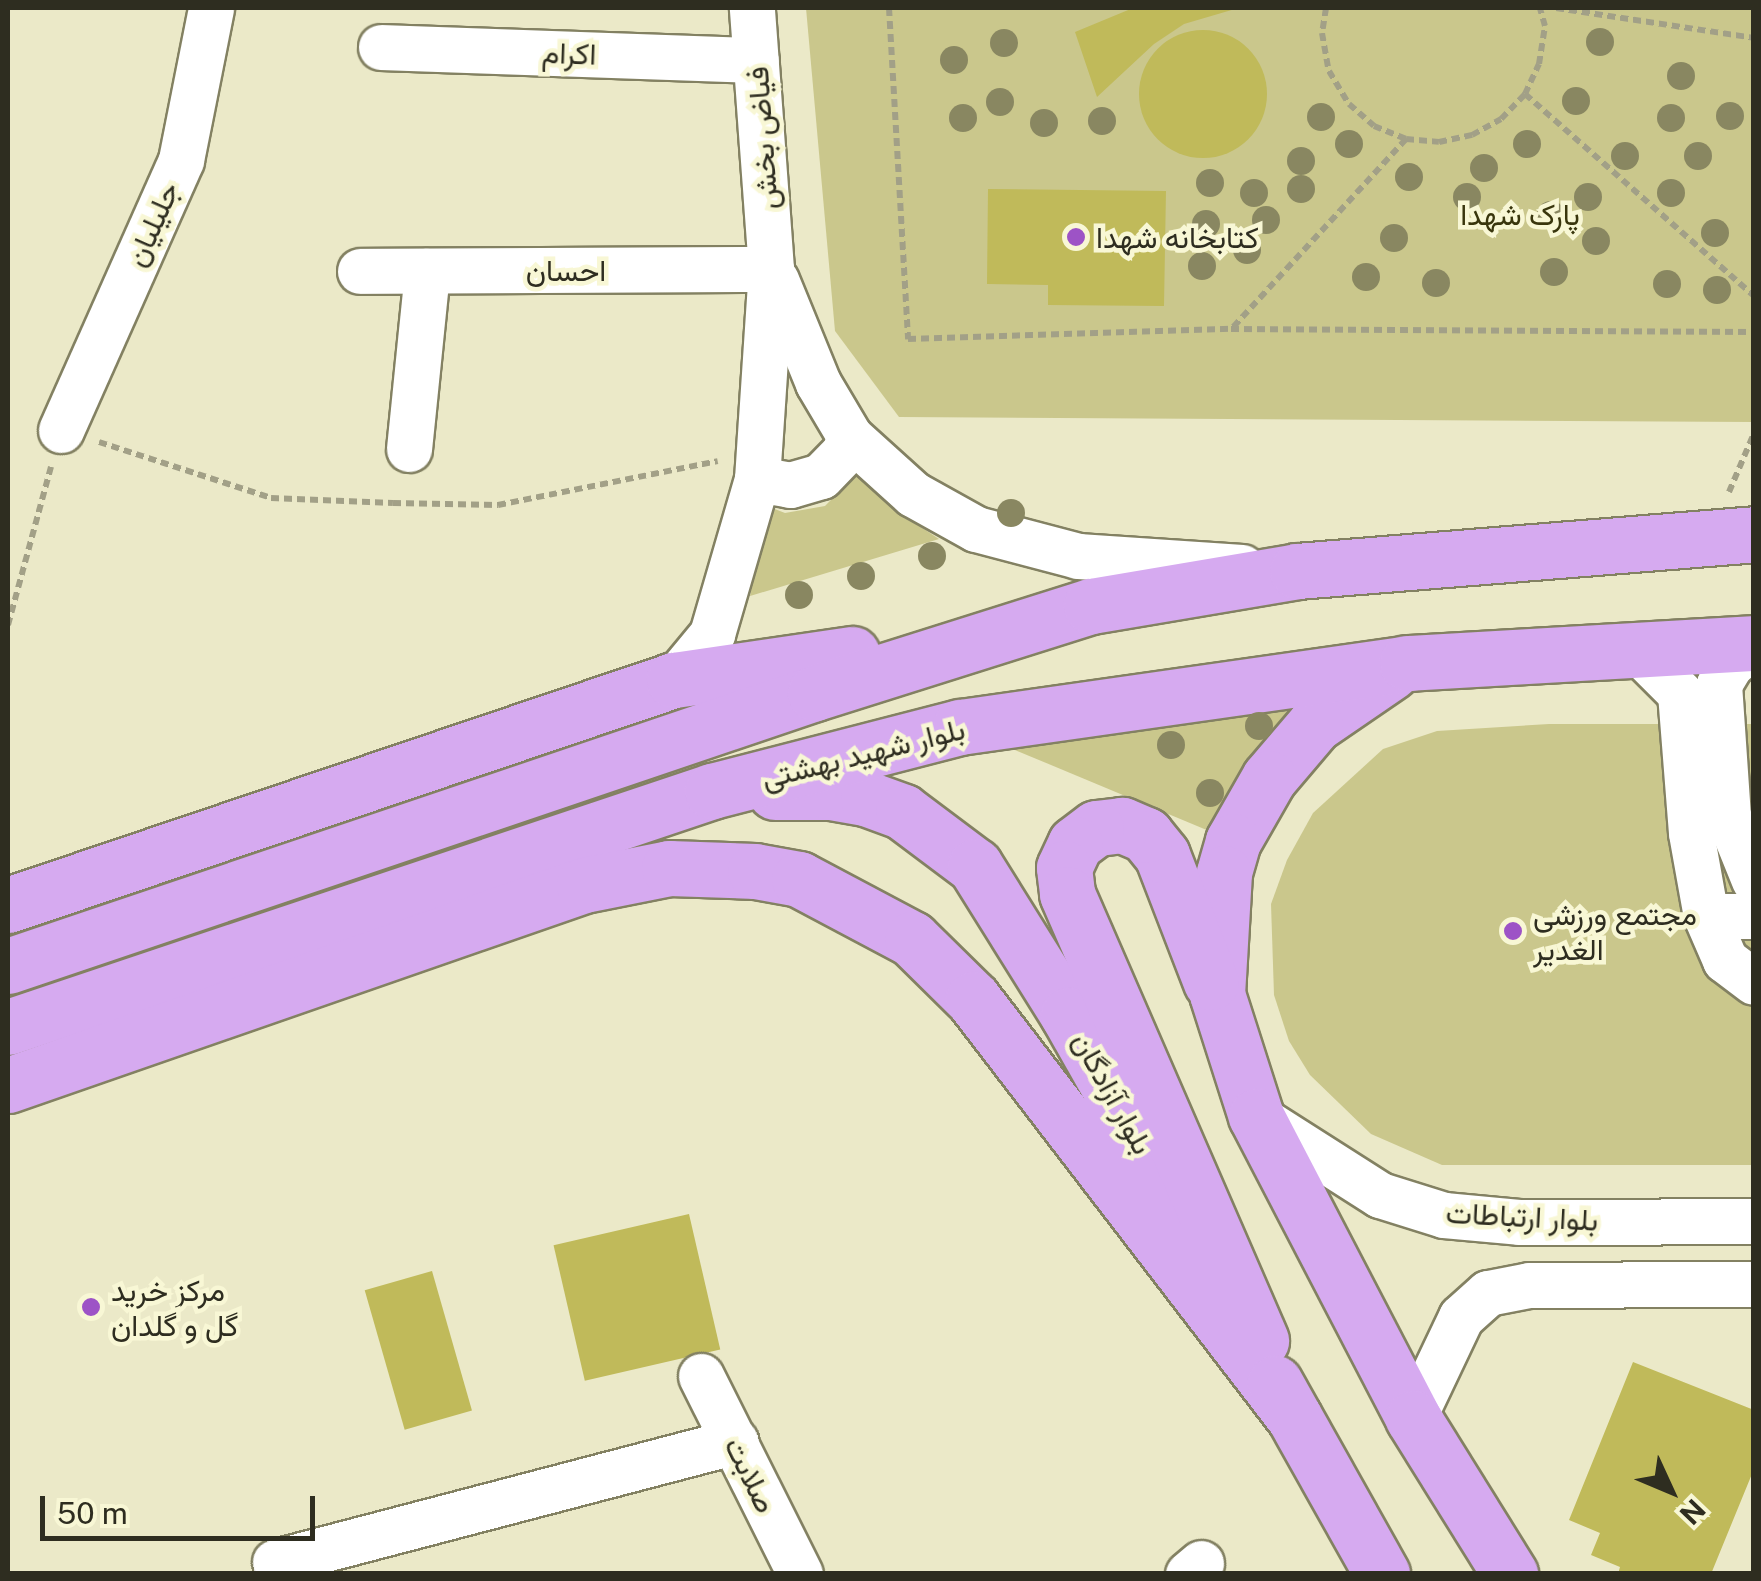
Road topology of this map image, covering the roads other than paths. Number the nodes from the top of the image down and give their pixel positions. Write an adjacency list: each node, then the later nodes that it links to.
1 (211, 8): 8 (street, جلیلیان)
2 (752, 8): 4 (street, فیاض بخش)
3 (381, 46): 4 (street, اکرام)
4 (756, 60): 5 (street, فیاض بخش)
5 (772, 269): 7 (street, احسان); 9 (street); 11 (street)
6 (360, 271): 7 (street, احسان)
7 (426, 271): 10 (street)
8 (61, 430)
9 (850, 437): 11 (street); 13 (street)
10 (409, 449)
11 (757, 480): 18 (street)
12 (1732, 534): 13 (main road)
13 (1298, 571): 14 (main road)
14 (998, 633): 18 (main road); 25 (main road)
15 (1754, 644): 16 (main road, بلوار شهید بهشتی); 19 (street)
16 (1636, 649): 17 (main road, بلوار شهید بهشتی); 19 (street)
17 (1406, 663): 20 (main road, بلوار شهید بهشتی); 27 (main road)
18 (674, 680): 22 (main road)
19 (1702, 724): 21 (street); 23 (street)
20 (712, 791): 28 (main road, بلوار شهید بهشتی); 34 (main road, بلوار آزادگان)
21 (1754, 880)
22 (8, 905)
23 (1706, 916): 24 (street); 26 (street)
24 (1754, 916)
25 (15, 963)
26 (1754, 982)
27 (1216, 994): 30 (main road); 34 (main road)
28 (22, 1021)
29 (8, 1084): 34 (main road)
30 (1256, 1116): 31 (street, بلوار ارتباطات); 35 (main road)
31 (1754, 1221)
32 (1754, 1284): 35 (street)
33 (701, 1376): 36 (street, صلابت)
34 (1294, 1417): 40 (main road, بلوار آزادگان)
35 (1413, 1418): 38 (main road)
36 (735, 1441): 37 (street); 39 (street, صلابت)
37 (275, 1562)
38 (1494, 1565)
39 (791, 1570)
40 (1382, 1574)

